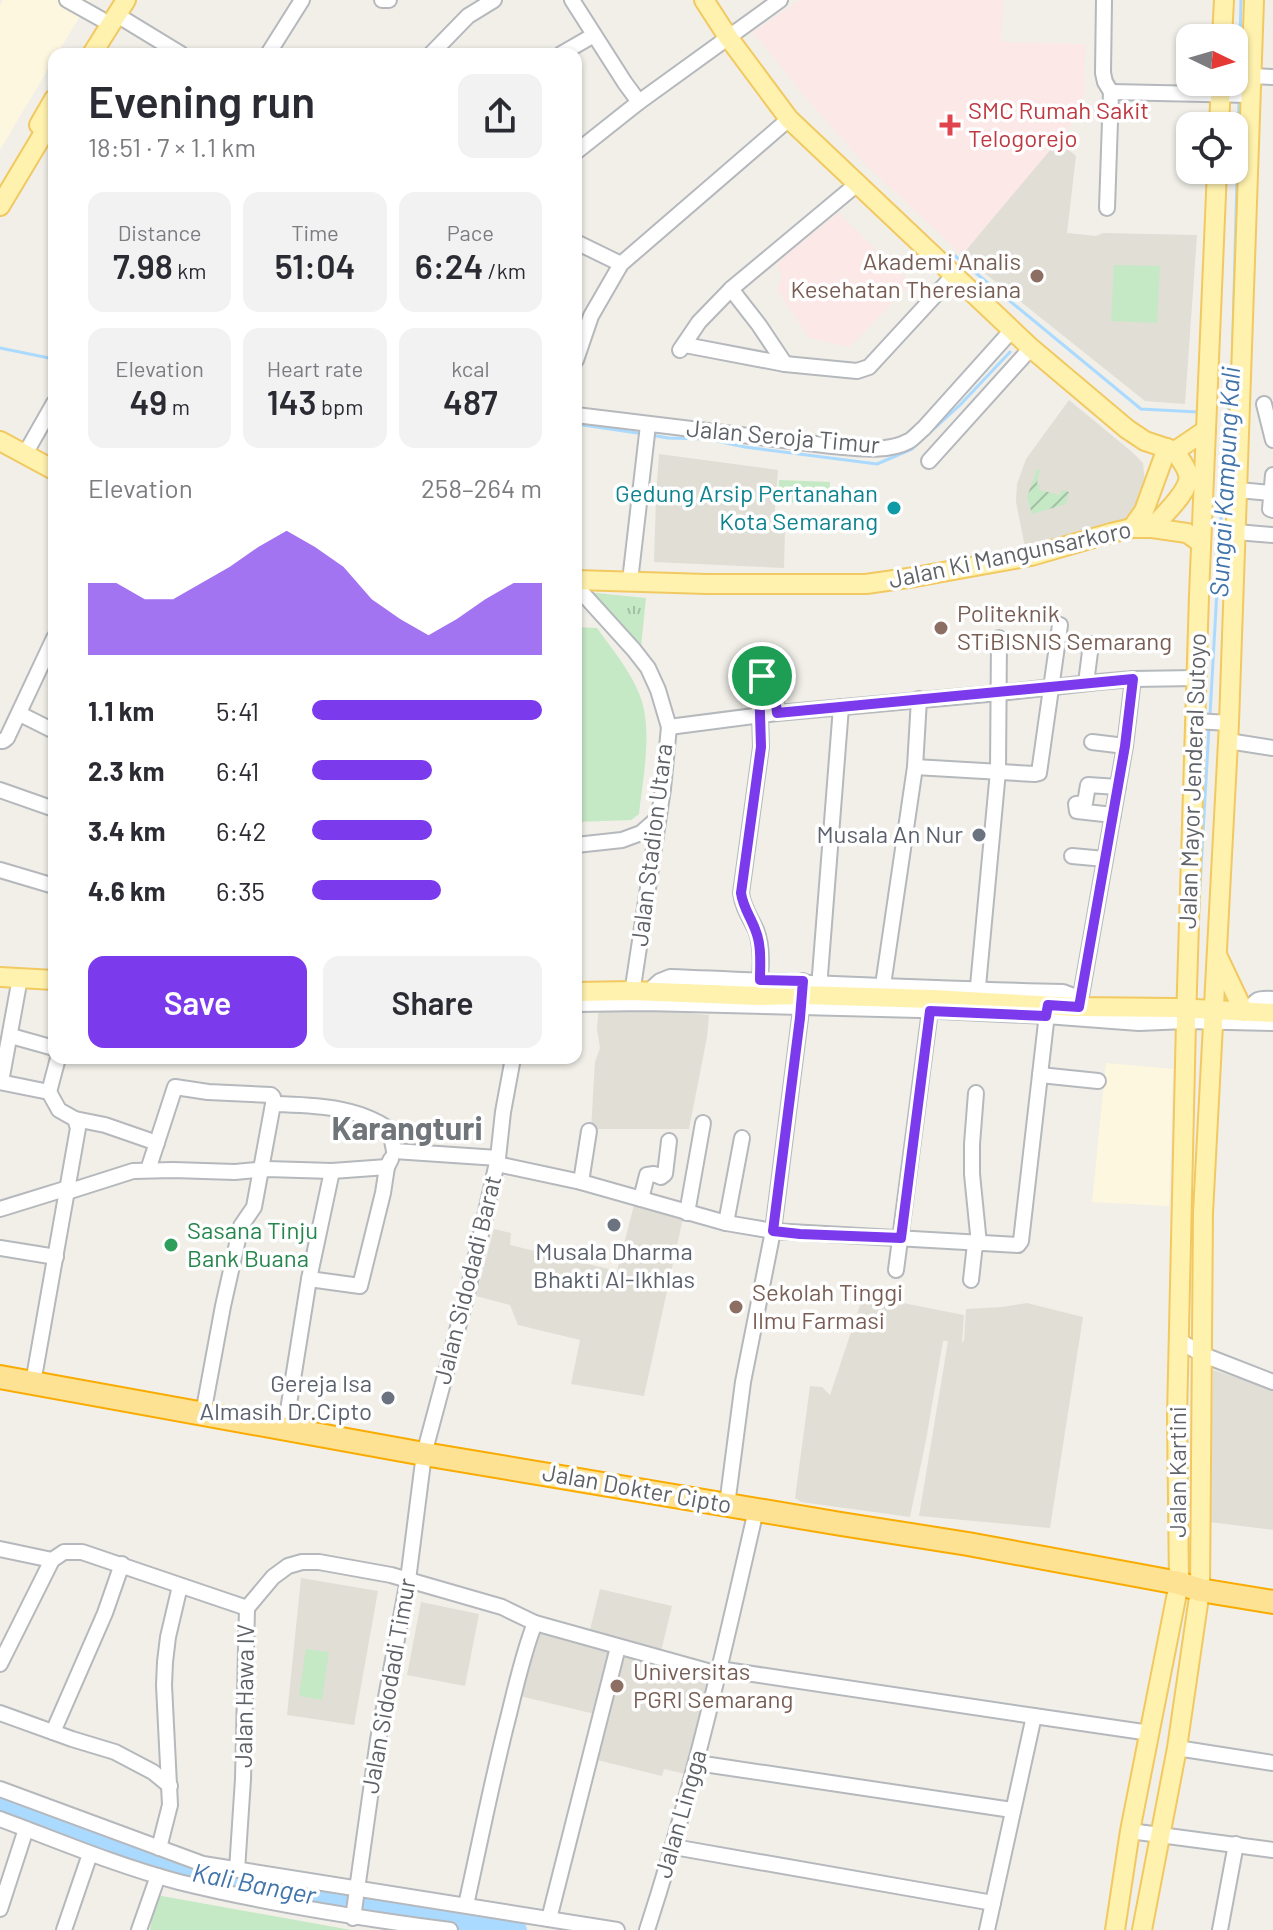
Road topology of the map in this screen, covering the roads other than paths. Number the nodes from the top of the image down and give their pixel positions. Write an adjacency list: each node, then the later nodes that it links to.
1 (67, 0): 12 (street)
2 (302, 0): 19 (street)
3 (382, 0): 4 (street)
4 (389, 0)
5 (494, 0): 20 (street)
6 (572, 0): 14 (street)
7 (704, 0): 15 (main road)
8 (780, 0): 15 (street)
9 (1104, 0): 25 (street)
10 (1224, 0): 13 (main road)
11 (1254, 0): 23 (main road)
12 (114, 8): 16 (main road); 17 (main road); 18 (street)
13 (1223, 24)
14 (594, 35): 21 (street); 26 (street)
15 (728, 37): 26 (street); 28 (main road)
16 (85, 48)
17 (95, 48)
18 (172, 48)
19 (272, 48)
20 (437, 48)
21 (571, 48)
22 (1273, 77): 23 (street)
23 (1249, 89): 44 (main road)
24 (1176, 91): 25 (street)
25 (1111, 92): 35 (street)
26 (639, 102): 30 (street)
27 (48, 109): 33 (main road)
28 (789, 119): 31 (main road); 37 (street)
29 (48, 126): 34 (main road)
30 (582, 147)
31 (857, 184): 38 (main road); 39 (street)
32 (1216, 184): 49 (main road, Jalan Mayor Jenderal Sutoyo)
33 (0, 189)
34 (0, 206)
35 (1107, 208)
36 (582, 245): 37 (street)
37 (621, 264): 40 (street)
38 (953, 276): 41 (main road); 43 (street)
39 (731, 289): 43 (street); 43 (street)
40 (583, 315)
41 (1012, 330): 42 (main road); 48 (street, Jalan Seroja Timur)
42 (1031, 348): 52 (main road); 54 (street)
43 (785, 364)
44 (1241, 403): 45 (street); 58 (main road)
45 (1268, 405): 50 (street)
46 (48, 414): 53 (street)
47 (582, 416): 48 (street, Jalan Seroja Timur)
48 (648, 425): 67 (street)
49 (1206, 430): 52 (main road); 57 (main road, Jalan Mayor Jenderal Sutoyo)
50 (1273, 440)
51 (0, 441): 53 (main road)
52 (1171, 450): 57 (main road); 61 (main road)
53 (25, 454): 55 (main road)
54 (929, 461)
55 (48, 467)
56 (1273, 475): 59 (street)
57 (1196, 484): 62 (main road); 65 (main road, Jalan Mayor Jenderal Sutoyo)
58 (1238, 490): 59 (street); 63 (main road)
59 (1271, 493): 60 (street)
60 (1273, 510)
61 (1132, 528): 62 (main road, Jalan Ki Mangunsarkoro); 67 (main road, Jalan Ki Mangunsarkoro)
62 (1152, 528): 65 (main road, Jalan Ki Mangunsarkoro)
63 (1236, 532): 64 (street); 83 (main road)
64 (1273, 535)
65 (1201, 543): 73 (main road, Jalan Mayor Jenderal Sutoyo)
66 (582, 580): 67 (main road, Jalan Ki Mangunsarkoro)
67 (630, 581)
68 (582, 593): 84 (street, Jalan Stadion Utara)
69 (1060, 625): 76 (street)
70 (999, 638): 77 (street)
71 (1091, 644): 75 (street)
72 (48, 651): 81 (street)
73 (1196, 678): 74 (street); 83 (main road, Jalan Mayor Jenderal Sutoyo)
74 (1133, 679): 75 (street); 88 (street)
75 (1086, 683): 76 (street)
76 (1050, 687): 77 (street); 91 (street)
77 (999, 693): 78 (street); 91 (street)
78 (919, 699): 79 (street); 90 (street)
79 (841, 707): 80 (street); 107 (street)
80 (777, 713): 82 (street); 82 (street)
81 (20, 714): 85 (street); 86 (street)
82 (760, 715): 84 (street); 106 (street)
83 (1215, 726): 89 (street); 102 (main road, Jalan Kartini); 116 (main road, Jalan Mayor Jenderal Sutoyo)
84 (669, 727): 96 (street, Jalan Stadion Utara)
85 (48, 728)
86 (0, 741)
87 (1092, 742): 88 (street)
88 (1125, 746): 92 (street)
89 (1273, 748)
90 (915, 767): 91 (street); 108 (street)
91 (998, 771): 113 (street)
92 (1118, 787): 95 (street); 95 (street)
93 (0, 790): 94 (street)
94 (48, 807)
95 (1113, 815): 99 (street)
96 (658, 818): 97 (street); 110 (street, Jalan Stadion Utara)
97 (582, 844)
98 (1072, 856): 99 (street)
99 (1105, 859): 118 (street)
100 (0, 870): 101 (street)
101 (48, 884)
102 (1217, 954): 119 (main road); 121 (main road, Jalan Kartini)
103 (0, 977): 104 (main road)
104 (20, 978): 105 (main road); 123 (street)
105 (48, 980)
106 (759, 988): 107 (main road); 110 (main road)
107 (810, 992): 108 (main road); 110 (street); 115 (street); 151 (street)
108 (882, 992): 113 (street); 115 (main road)
109 (582, 994): 111 (main road)
110 (637, 995): 111 (main road)
111 (596, 998): 114 (street)
112 (1273, 999): 119 (street)
113 (986, 1001): 115 (main road); 117 (main road); 118 (street)
114 (582, 1002)
115 (932, 1005): 152 (street)
116 (1186, 1007): 118 (main road); 118 (street); 121 (main road); 159 (main road, Jalan Kartini)
117 (1047, 1010): 118 (main road); 127 (street)
118 (1087, 1010)
119 (1246, 1012): 120 (main road); 121 (main road)
120 (1273, 1013)
121 (1214, 1016): 122 (street); 160 (main road, Jalan Kartini)
122 (1273, 1023)
123 (11, 1036): 124 (street); 129 (street)
124 (48, 1046)
125 (56, 1064): 130 (street)
126 (512, 1064): 140 (street, Jalan Sidodadi Barat)
127 (1040, 1075): 128 (street); 153 (street)
128 (1098, 1081)
129 (1, 1082): 130 (street)
130 (49, 1092): 133 (street)
131 (976, 1093): 153 (street)
132 (273, 1104): 138 (street); 139 (street); 143 (street)
133 (75, 1119): 138 (street); 146 (street)
134 (703, 1123): 149 (street)
135 (589, 1131): 145 (street)
136 (742, 1138): 150 (street)
137 (669, 1141): 147 (street)
138 (157, 1143): 142 (street)
139 (394, 1151): 140 (street); 141 (street)
140 (497, 1161): 145 (street); 166 (street, Jalan Sidodadi Barat)
141 (387, 1167): 144 (street); 157 (street)
142 (148, 1170): 143 (street); 146 (street)
143 (261, 1170): 144 (street); 164 (street)
144 (332, 1171): 157 (street)
145 (581, 1182): 147 (street)
146 (68, 1190): 148 (street); 155 (street)
147 (641, 1199): 149 (street)
148 (0, 1209)
149 (687, 1213): 150 (street)
150 (726, 1223): 151 (street)
151 (773, 1231): 152 (street); 167 (street)
152 (901, 1238): 153 (street); 156 (street)
153 (977, 1244): 158 (street)
154 (0, 1248): 155 (street)
155 (56, 1257): 163 (street)
156 (896, 1270)
157 (309, 1279): 165 (street)
158 (971, 1280)
159 (1179, 1340): 160 (street); 174 (main road, Jalan Kartini)
160 (1201, 1354): 162 (street); 174 (main road, Jalan Kartini)
161 (0, 1377): 163 (highway, Jalan Dokter Cipto)
162 (1273, 1382)
163 (33, 1383): 164 (highway, Jalan Dokter Cipto)
164 (203, 1414): 165 (highway, Jalan Dokter Cipto)
165 (285, 1429): 166 (highway, Jalan Dokter Cipto)
166 (424, 1454): 167 (highway, Jalan Dokter Cipto); 172 (street, Jalan Sidodadi Timur)
167 (727, 1505): 168 (highway, Jalan Dokter Cipto)
168 (756, 1510): 174 (highway, Jalan Dokter Cipto); 181 (street, Jalan Lingga)
169 (0, 1549): 170 (street)
170 (52, 1560): 171 (street); 178 (street)
171 (122, 1564): 173 (street); 184 (street)
172 (408, 1580): 176 (street, Jalan Hawa IV); 177 (street, Jalan Hawa IV); 203 (street, Jalan Sidodadi Timur)
173 (180, 1586): 176 (street); 189 (street)
174 (1189, 1586): 175 (highway, Jalan Dokter Cipto); 185 (main road, Jalan Kartini); 186 (main road, Jalan Kartini)
175 (1273, 1602)
176 (247, 1608): 201 (street, Jalan Hawa IV)
177 (535, 1623): 179 (street, Jalan Hawa IV); 205 (street)
178 (6, 1638): 180 (street)
179 (618, 1647): 181 (street, Jalan Hawa IV); 208 (street)
180 (0, 1664)
181 (718, 1672): 183 (street, Jalan Hawa IV); 187 (street, Jalan Lingga)
182 (0, 1713): 184 (street)
183 (1034, 1716): 185 (street, Jalan Hawa IV); 191 (street)
184 (53, 1732): 189 (street)
185 (1150, 1733): 194 (main road, Jalan Kartini)
186 (1177, 1748): 188 (street); 195 (main road, Jalan Kartini)
187 (697, 1763): 191 (street); 197 (street, Jalan Lingga)
188 (1273, 1763)
189 (170, 1786): 198 (street)
190 (0, 1789): 198 (street)
191 (1012, 1810): 204 (street)
192 (0, 1819): 193 (street)
193 (26, 1829): 200 (street); 206 (street)
194 (1130, 1831): 195 (street); 216 (main road, Jalan Kartini)
195 (1159, 1836): 196 (street); 217 (main road, Jalan Kartini)
196 (1236, 1844): 199 (street); 218 (street)
197 (674, 1847): 204 (street); 214 (street, Jalan Lingga)
198 (159, 1848): 201 (street)
199 (1273, 1850)
200 (90, 1854): 202 (street); 210 (street)
201 (237, 1870): 203 (street)
202 (158, 1876): 207 (street); 211 (street)
203 (358, 1891): 205 (street); 207 (street, Jalan Sidodadi Timur)
204 (993, 1903): 215 (street)
205 (466, 1905): 208 (street)
206 (0, 1909)
207 (354, 1916): 209 (street)
208 (549, 1919): 213 (street)
209 (383, 1926): 212 (street)
210 (64, 1930)
211 (139, 1930)
212 (450, 1930)
213 (617, 1930)
214 (647, 1930)
215 (987, 1930)
216 (1115, 1930)
217 (1142, 1930)
218 (1220, 1930)

